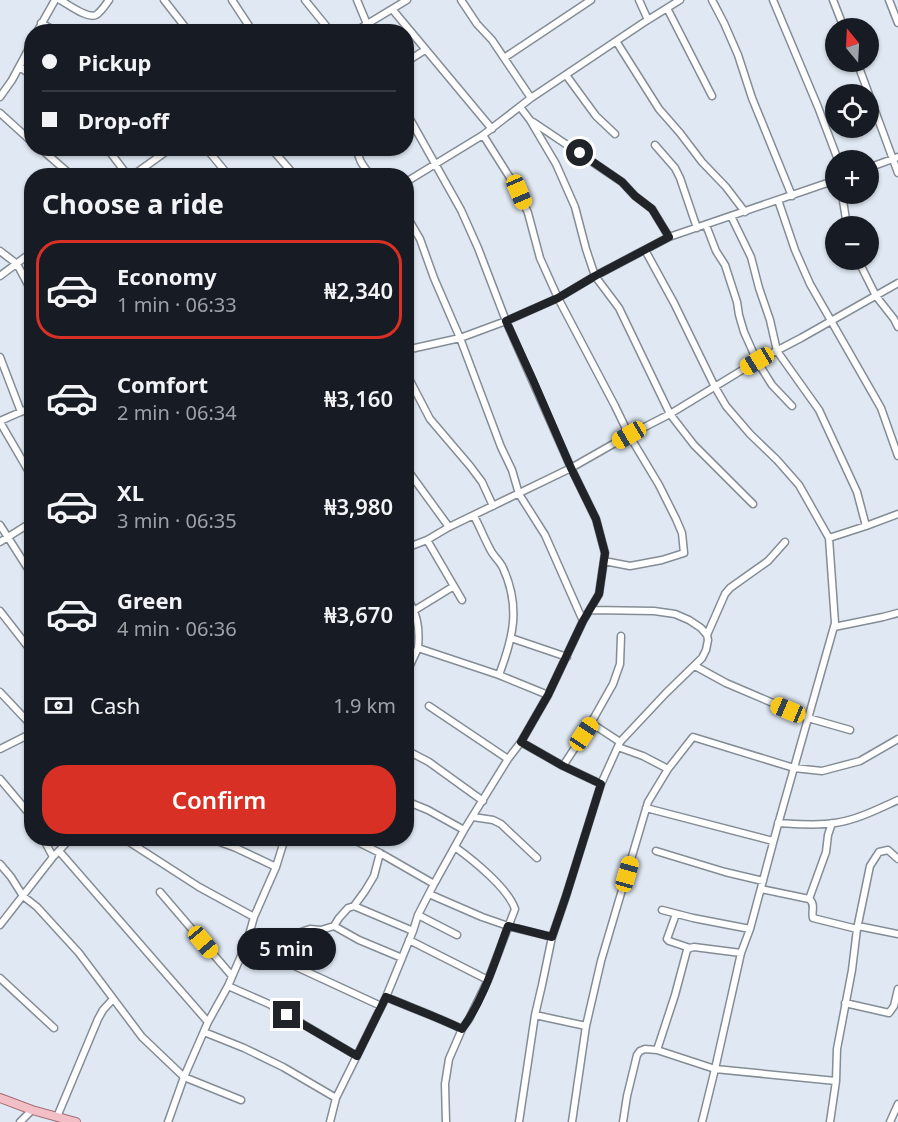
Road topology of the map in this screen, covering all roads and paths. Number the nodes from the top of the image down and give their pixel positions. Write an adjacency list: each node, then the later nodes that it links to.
1 (55, 0): 21 (street)
2 (60, 0): 3 (street)
3 (109, 0)
4 (164, 0): 23 (street)
5 (232, 0): 24 (street)
6 (305, 0): 25 (street)
7 (357, 0): 26 (street)
8 (407, 0): 18 (street)
9 (462, 0): 32 (street)
10 (591, 0): 32 (street)
11 (639, 0): 20 (street)
12 (680, 0): 17 (street)
13 (712, 0): 67 (street)
14 (773, 0): 50 (street)
15 (833, 0): 19 (street)
16 (890, 0): 22 (street)
17 (667, 8): 20 (street); 38 (street)
18 (392, 9): 26 (street); 27 (street)
19 (840, 18)
20 (648, 20): 29 (street)
21 (41, 23)
22 (898, 23)
23 (183, 24)
24 (248, 24)
25 (324, 24)
26 (367, 24)
27 (404, 24)
28 (414, 36): 30 (street)
29 (616, 41): 37 (street); 69 (street)
30 (425, 50): 31 (street); 45 (street)
31 (414, 57)
32 (504, 58): 40 (street)
33 (24, 59): 34 (street)
34 (20, 67): 35 (street); 39 (street)
35 (24, 70)
36 (861, 72): 56 (street)
37 (566, 75): 40 (street); 46 (street)
38 (712, 96)
39 (0, 98)
40 (531, 98): 41 (street)
41 (520, 106): 43 (street); 45 (street)
42 (0, 113): 47 (street)
43 (530, 120): 74 (street); 81 (street)
44 (414, 128): 58 (street)
45 (492, 129): 48 (street)
46 (615, 134)
47 (24, 135)
48 (483, 135): 58 (street); 85 (street)
49 (655, 145): 72 (street)
50 (834, 150)
51 (49, 156): 59 (street)
52 (114, 156): 60 (street)
53 (159, 156): 61 (street)
54 (213, 156): 62 (street)
55 (278, 156): 63 (street)
56 (896, 158): 57 (street); 64 (street)
57 (879, 164)
58 (435, 165): 65 (street); 86 (street)
59 (63, 168)
60 (123, 168)
61 (142, 168)
62 (222, 168)
63 (288, 168)
64 (898, 173)
65 (414, 177)
66 (825, 184): 67 (street)
67 (792, 196): 68 (street)
68 (778, 200): 69 (street); 87 (street)
69 (745, 212): 70 (street)
70 (731, 216): 71 (street); 91 (street)
71 (706, 225): 72 (street); 93 (street)
72 (697, 228): 74 (street)
73 (414, 229): 89 (street)
74 (669, 237): 75 (street)
75 (645, 250): 81 (street); 94 (street)
76 (0, 251): 78 (street)
77 (24, 258): 78 (street)
78 (17, 264): 80 (street); 82 (street)
79 (863, 270): 84 (street)
80 (0, 276)
81 (595, 276): 85 (street); 99 (street)
82 (24, 277)
83 (898, 283): 84 (street)
84 (876, 296): 87 (street); 88 (street)
85 (558, 298): 86 (street); 101 (street)
86 (506, 321): 89 (street); 104 (street)
87 (832, 321): 91 (street); 102 (street)
88 (898, 327)
89 (459, 338): 90 (street); 106 (street)
90 (414, 348)
91 (777, 351): 93 (street); 112 (street)
92 (0, 357): 98 (street)
93 (757, 361): 94 (street); 96 (street)
94 (714, 387): 99 (street); 116 (street)
95 (414, 388): 108 (street)
96 (792, 406)
97 (24, 411): 98 (street)
98 (21, 412): 100 (street)
99 (670, 414): 101 (street); 107 (street)
100 (0, 421): 103 (street)
101 (629, 435): 104 (street); 121 (street)
102 (898, 456)
103 (24, 463)
104 (571, 468): 106 (street); 121 (street)
105 (414, 479): 114 (street)
106 (519, 494): 108 (street); 129 (street)
107 (753, 504)
108 (493, 506): 110 (street)
109 (898, 514): 112 (street)
110 (474, 516): 114 (street); 133 (street)
111 (0, 525): 115 (street)
112 (866, 526): 116 (street)
113 (24, 527): 115 (street)
114 (449, 527): 117 (street)
115 (8, 537): 118 (street); 122 (street)
116 (828, 538): 130 (street)
117 (428, 540): 120 (street); 123 (street)
118 (0, 542)
119 (785, 542): 131 (street)
120 (414, 545)
121 (604, 561): 126 (street)
122 (24, 562)
123 (454, 586): 124 (street); 125 (street)
124 (462, 600)
125 (415, 610): 135 (street)
126 (590, 610): 129 (street); 131 (street)
127 (0, 611): 134 (street)
128 (898, 613): 130 (street)
129 (583, 621): 137 (street)
130 (834, 627): 144 (street)
131 (706, 634): 138 (street)
132 (621, 636): 145 (street)
133 (511, 638): 137 (street); 139 (street)
134 (24, 642)
135 (418, 648): 136 (street); 139 (street)
136 (414, 657)
137 (567, 657): 141 (street)
138 (695, 666): 144 (street); 150 (street)
139 (499, 675): 141 (street)
140 (0, 692): 143 (street)
141 (548, 695): 149 (street)
142 (429, 706): 153 (street)
143 (24, 718)
144 (808, 718): 146 (street); 155 (street)
145 (591, 723): 150 (street); 154 (street)
146 (850, 730)
147 (24, 737): 151 (street)
148 (898, 739): 155 (street)
149 (521, 742): 153 (street); 154 (street)
150 (619, 745): 156 (street); 158 (street)
151 (0, 749)
152 (414, 754): 160 (street)
153 (508, 759): 160 (street)
154 (563, 766): 158 (street)
155 (794, 768): 156 (street); 165 (street)
156 (668, 769): 163 (street)
157 (0, 779): 162 (street)
158 (601, 784): 204 (street)
159 (898, 800): 166 (street)
160 (483, 801): 164 (street)
161 (414, 804): 167 (street)
162 (24, 808)
163 (646, 808): 168 (street); 222 (street)
164 (473, 817): 167 (street); 180 (street)
165 (778, 824): 166 (street); 168 (street)
166 (832, 824): 190 (street)
167 (464, 830): 175 (street)
168 (773, 841): 184 (street)
169 (48, 846): 179 (street)
170 (64, 846): 176 (street)
171 (135, 846): 195 (street)
172 (231, 846): 183 (street)
173 (283, 846): 183 (street)
174 (366, 846): 178 (street)
175 (455, 847): 185 (street); 198 (street)
176 (59, 851): 179 (street); 221 (street)
177 (656, 851): 184 (street)
178 (380, 853): 185 (street); 191 (street)
179 (53, 857): 189 (street)
180 (537, 858)
181 (898, 859): 199 (street)
182 (0, 864): 189 (street)
183 (276, 867): 195 (street)
184 (763, 881): 186 (street)
185 (434, 884): 188 (street)
186 (761, 889): 190 (street); 200 (street)
187 (160, 891): 211 (street)
188 (429, 894): 194 (street); 198 (street)
189 (24, 896): 196 (street); 217 (street)
190 (809, 899): 199 (street)
191 (354, 906): 197 (street); 201 (street)
192 (662, 910): 193 (street)
193 (676, 914): 200 (street); 207 (street)
194 (418, 915): 201 (street); 203 (street)
195 (254, 917): 206 (street)
196 (0, 925)
197 (334, 926): 209 (street); 210 (street)
198 (508, 926): 204 (street); 213 (street)
199 (857, 928): 202 (street); 218 (street)
200 (750, 929): 208 (street)
201 (413, 931): 205 (street)
202 (898, 934)
203 (457, 935)
204 (552, 937): 220 (street)
205 (409, 940): 209 (street); 213 (street)
206 (248, 942): 210 (street); 211 (street)
207 (690, 948): 208 (street); 226 (street)
208 (741, 953): 228 (street)
209 (402, 958): 216 (street)
210 (288, 963): 219 (street)
211 (232, 976): 214 (street)
212 (0, 978): 223 (street)
213 (488, 980): 224 (street)
214 (228, 986): 221 (street); 227 (street)
215 (898, 989): 218 (street)
216 (386, 997): 219 (street); 224 (street)
217 (113, 999): 229 (street); 236 (street)
218 (845, 1003): 230 (street)
219 (381, 1006): 227 (street)
220 (535, 1015): 222 (street); 242 (street)
221 (208, 1022): 225 (street)
222 (586, 1026): 243 (street)
223 (54, 1028)
224 (462, 1029): 241 (street)
225 (204, 1032): 229 (street); 232 (street)
226 (657, 1050): 228 (street); 244 (street)
227 (357, 1056): 232 (street)
228 (715, 1069): 230 (street); 245 (street)
229 (184, 1077): 233 (street); 239 (street)
230 (836, 1082): 246 (street)
231 (0, 1098): 235 (main road)
232 (336, 1098): 240 (street)
233 (241, 1100)
234 (898, 1104): 247 (street)
235 (32, 1110): 236 (main road); 237 (street)
236 (57, 1117): 238 (main road)
237 (20, 1122)
238 (76, 1122)
239 (168, 1122)
240 (330, 1122)
241 (446, 1122)
242 (519, 1122)
243 (572, 1122)
244 (623, 1122)
245 (702, 1122)
246 (830, 1122)
247 (890, 1122)

